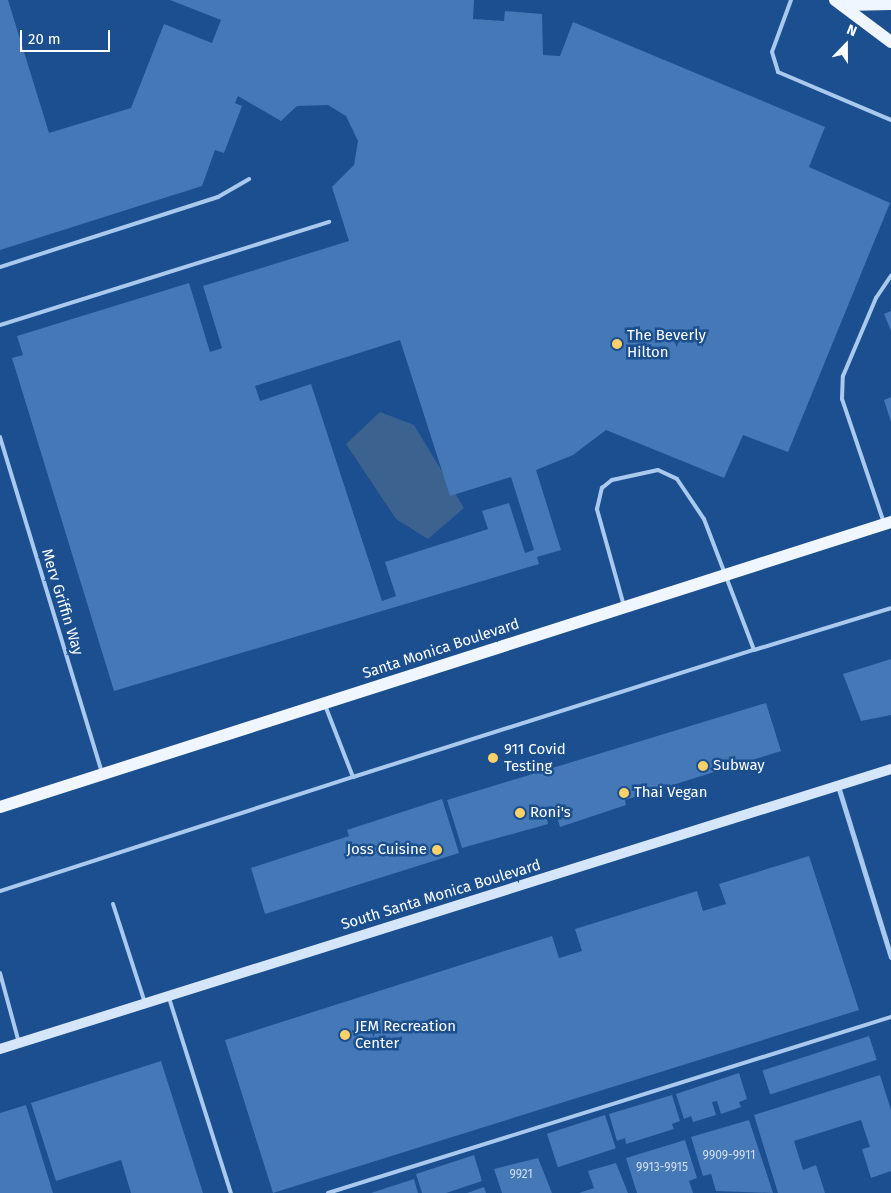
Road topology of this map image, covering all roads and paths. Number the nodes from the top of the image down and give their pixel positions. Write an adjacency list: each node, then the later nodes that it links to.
1 (791, 0): 5 (lane)
2 (840, 2): 3 (main road); 4 (main road)
3 (891, 4)
4 (891, 42)
5 (891, 120)
6 (249, 179): 8 (lane)
7 (329, 222): 10 (lane)
8 (0, 267)
9 (891, 276): 12 (lane)
10 (0, 325)
11 (0, 437): 19 (lane, Merv Griffin Way)
12 (888, 523): 13 (main road, Santa Monica Boulevard)
13 (725, 574): 14 (main road, Santa Monica Boulevard); 14 (lane); 16 (lane)
14 (624, 608): 17 (main road, Santa Monica Boulevard)
15 (891, 608): 16 (lane)
16 (754, 650): 20 (lane)
17 (325, 703): 19 (main road, Santa Monica Boulevard); 20 (lane)
18 (891, 769): 21 (main road, South Santa Monica Boulevard)
19 (102, 774): 22 (main road, Santa Monica Boulevard)
20 (353, 777): 23 (lane)
21 (838, 786): 25 (street); 27 (main road, South Santa Monica Boulevard)
22 (0, 807)
23 (0, 891)
24 (114, 904): 28 (lane)
25 (891, 956)
26 (0, 973): 30 (lane)
27 (168, 996): 28 (main road, South Santa Monica Boulevard); 32 (lane)
28 (145, 1003): 30 (main road, South Santa Monica Boulevard)
29 (891, 1016): 33 (lane)
30 (19, 1043): 31 (main road, South Santa Monica Boulevard)
31 (0, 1049)
32 (231, 1193)
33 (328, 1193)

